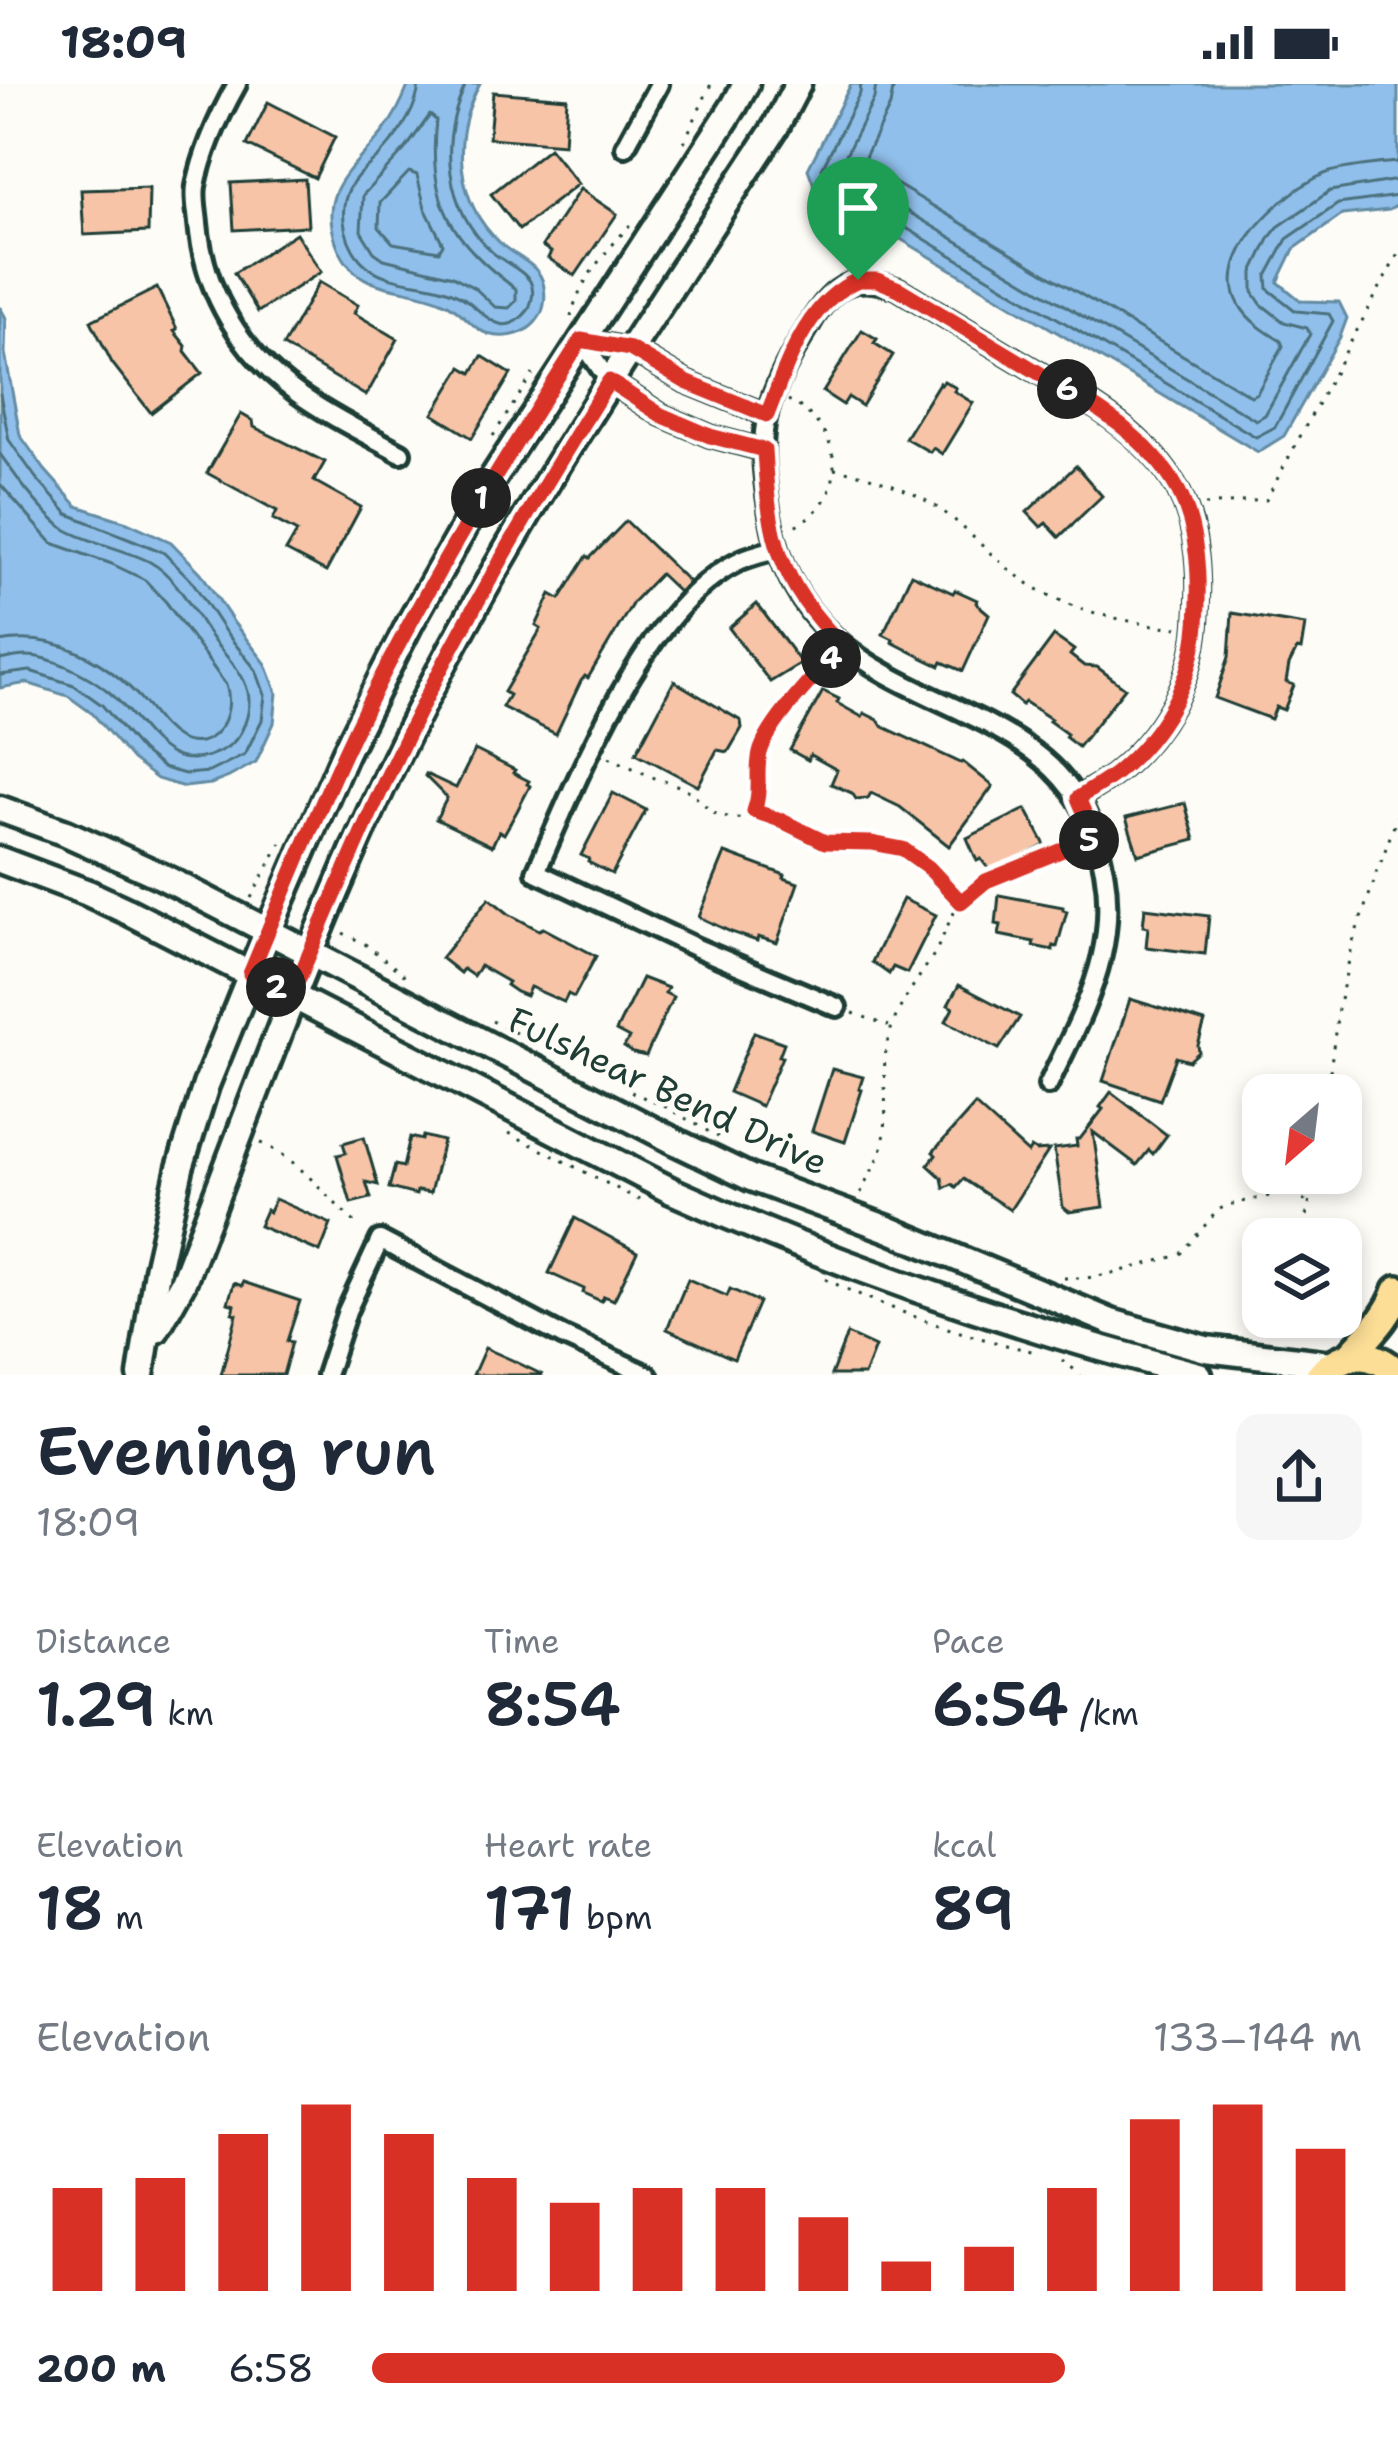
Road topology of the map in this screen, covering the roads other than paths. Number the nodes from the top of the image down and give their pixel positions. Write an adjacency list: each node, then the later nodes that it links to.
1 (237, 84): 11 (street)
2 (659, 84): 5 (street)
3 (746, 84): 6 (main road)
4 (798, 84): 7 (main road)
5 (625, 147)
6 (581, 340): 7 (street); 8 (street); 16 (main road)
7 (630, 349): 8 (main road); 9 (street)
8 (609, 381): 10 (street); 17 (main road)
9 (767, 415): 10 (street); 13 (street)
10 (764, 450): 12 (street)
11 (401, 452)
12 (775, 540): 13 (street); 20 (street)
13 (1078, 798): 21 (street)
14 (0, 809): 16 (main road, Fulshear Bend Drive)
15 (0, 860): 18 (main road)
16 (268, 932): 17 (main road, Fulshear Bend Drive); 18 (main road)
17 (309, 954): 19 (main road); 22 (main road, Fulshear Bend Drive)
18 (250, 974): 19 (main road); 25 (main road)
19 (292, 995): 23 (main road); 25 (main road)
20 (837, 1007)
21 (1048, 1085)
22 (751, 1178): 23 (main road); 26 (main road, Fulshear Bend Drive)
23 (736, 1220): 31 (main road)
24 (1398, 1291): 26 (main road)
25 (148, 1343): 28 (main road)
26 (1334, 1365): 27 (main road)
27 (1398, 1374)
28 (141, 1375)
29 (326, 1375): 30 (street)
30 (648, 1375)
31 (1199, 1375)

